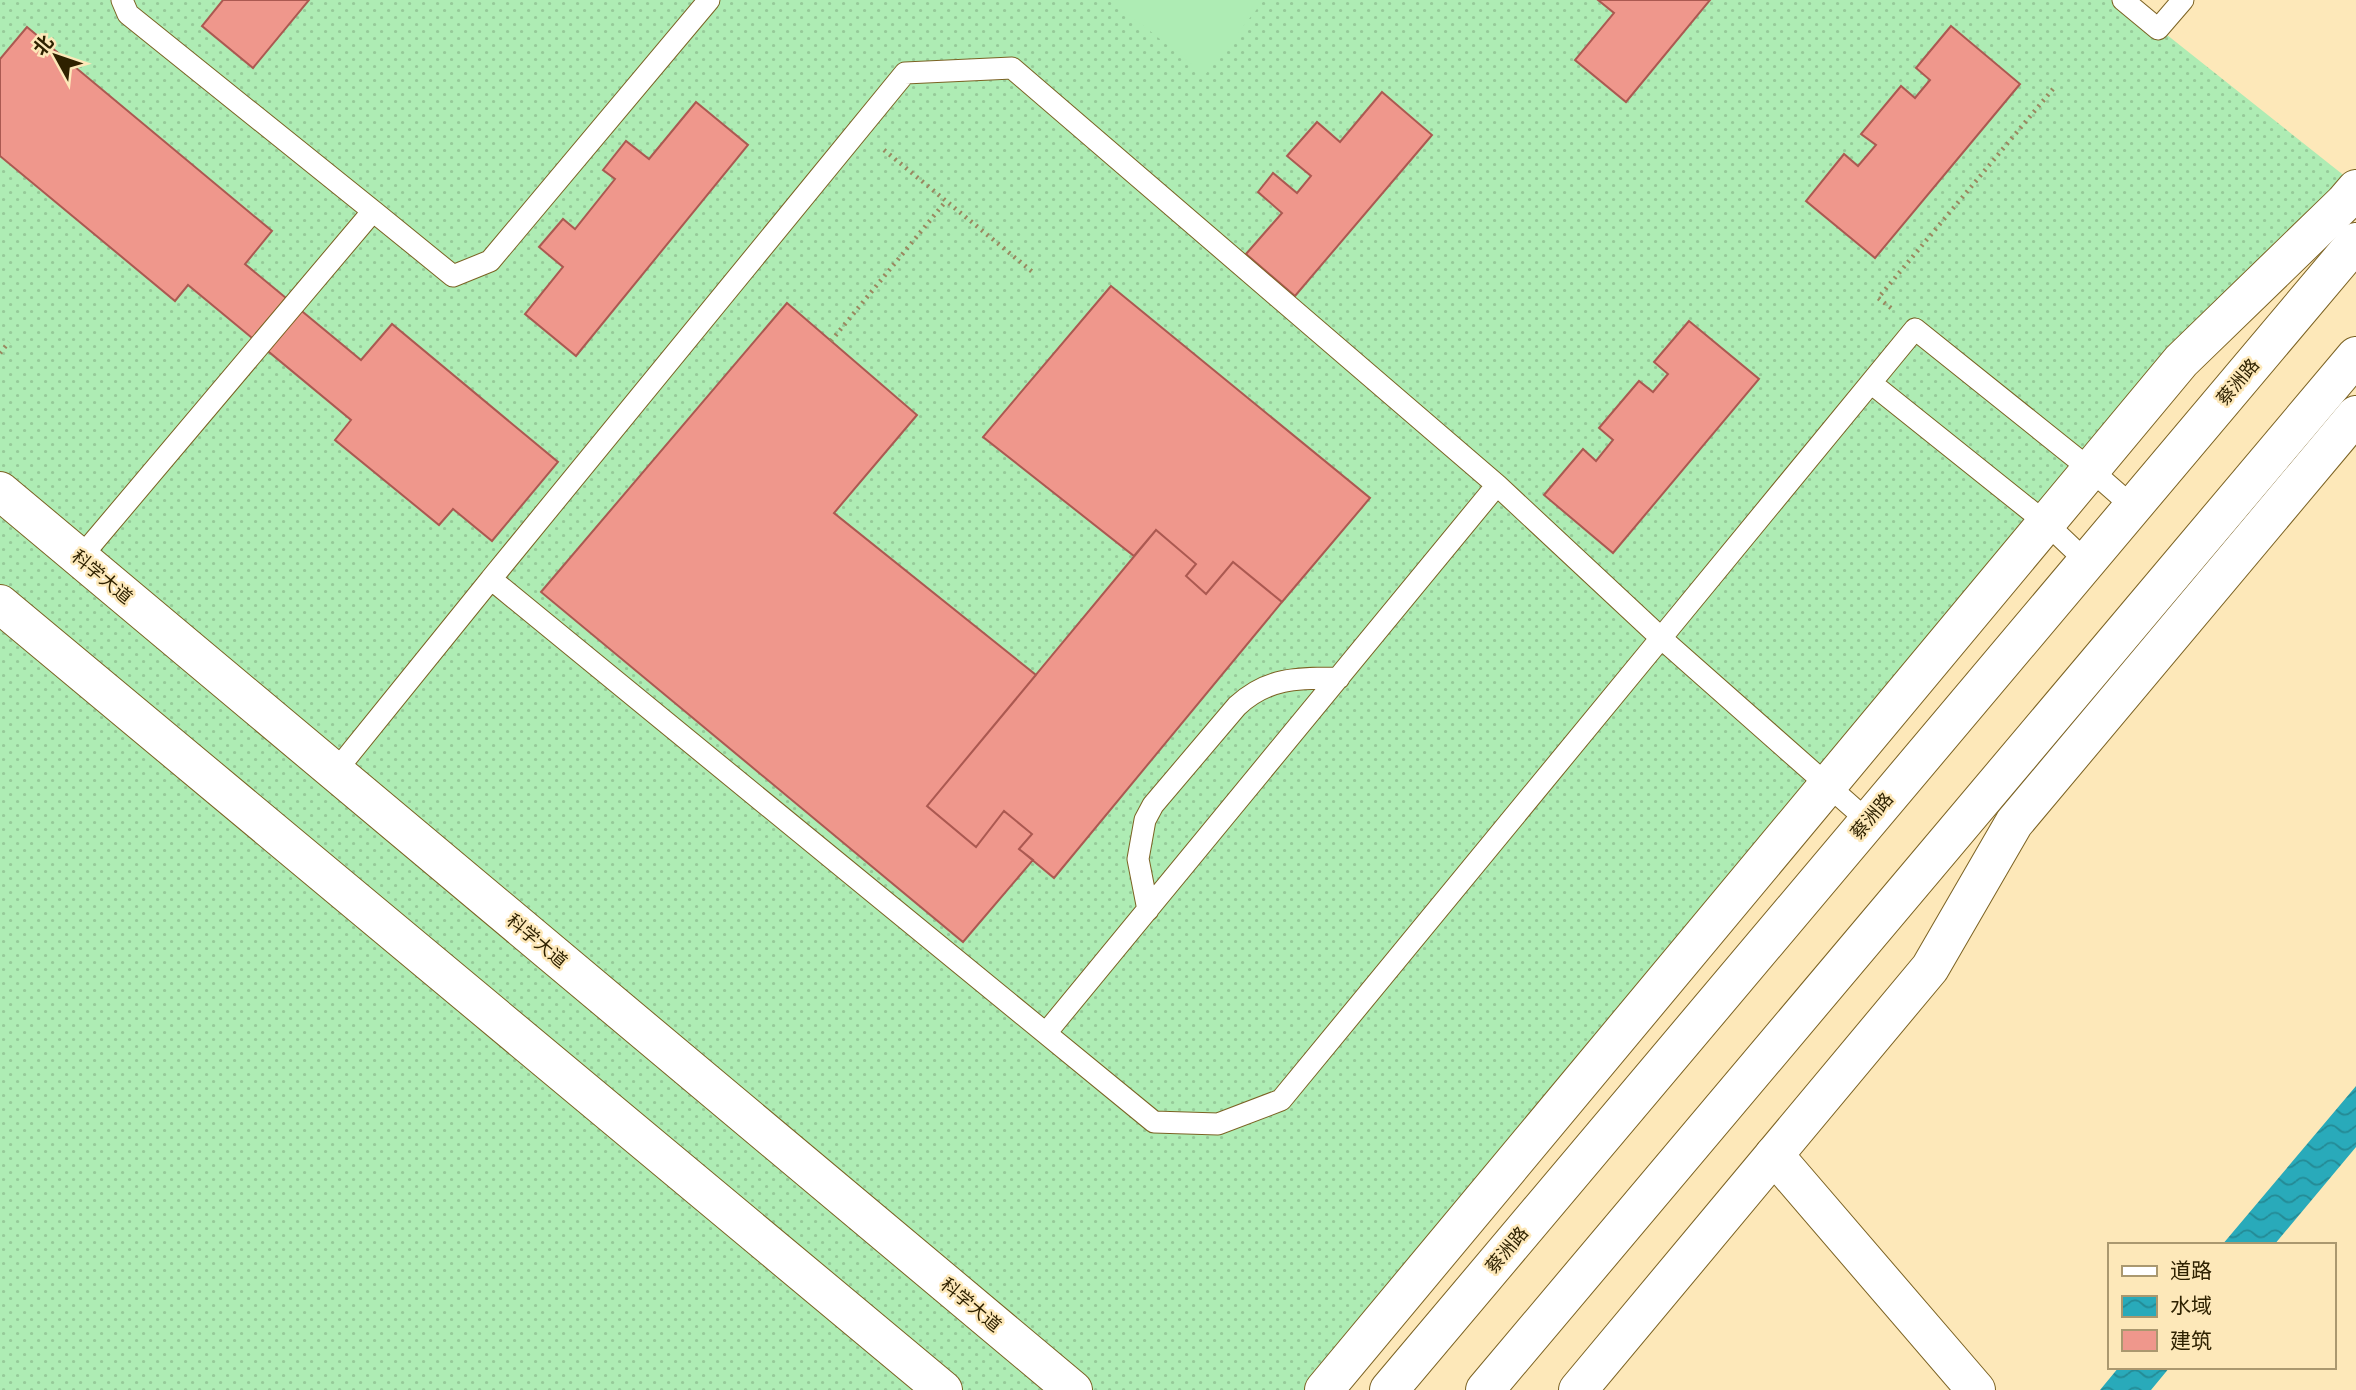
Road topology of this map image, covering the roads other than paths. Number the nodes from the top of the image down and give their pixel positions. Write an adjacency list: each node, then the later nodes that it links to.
1 (122, 0): 6 (lane)
2 (709, 0): 6 (lane)
3 (2123, 0): 4 (lane)
4 (2183, 0)
5 (2356, 189): 11 (main road)
6 (373, 211): 16 (lane)
7 (2356, 242): 14 (main road, 蔡洲路)
8 (2356, 356): 32 (main road)
9 (1871, 383): 11 (lane); 15 (lane); 20 (lane)
10 (2356, 415): 27 (main road)
11 (2091, 470): 14 (lane); 15 (main road)
12 (1497, 485): 18 (lane); 20 (lane); 21 (lane)
13 (0, 491): 16 (main road, 科学大道)
14 (2133, 507): 17 (main road, 蔡洲路)
15 (2046, 523): 17 (lane); 23 (main road)
16 (80, 558): 22 (main road, 科学大道)
17 (2087, 562): 24 (main road, 蔡洲路)
18 (491, 579): 22 (lane); 26 (lane)
19 (0, 604): 28 (main road)
20 (1661, 638): 23 (lane); 26 (lane)
21 (1339, 678): 25 (lane); 25 (lane)
22 (335, 772): 29 (main road, 科学大道)
23 (1828, 784): 24 (lane); 30 (main road)
24 (1868, 821): 31 (main road, 蔡洲路)
25 (1148, 910): 26 (lane)
26 (1046, 1033)
27 (1774, 1155): 33 (main road); 34 (main road)
28 (943, 1390)
29 (1073, 1390)
30 (1324, 1390)
31 (1389, 1390)
32 (1485, 1390)
33 (1578, 1390)
34 (1976, 1390)

